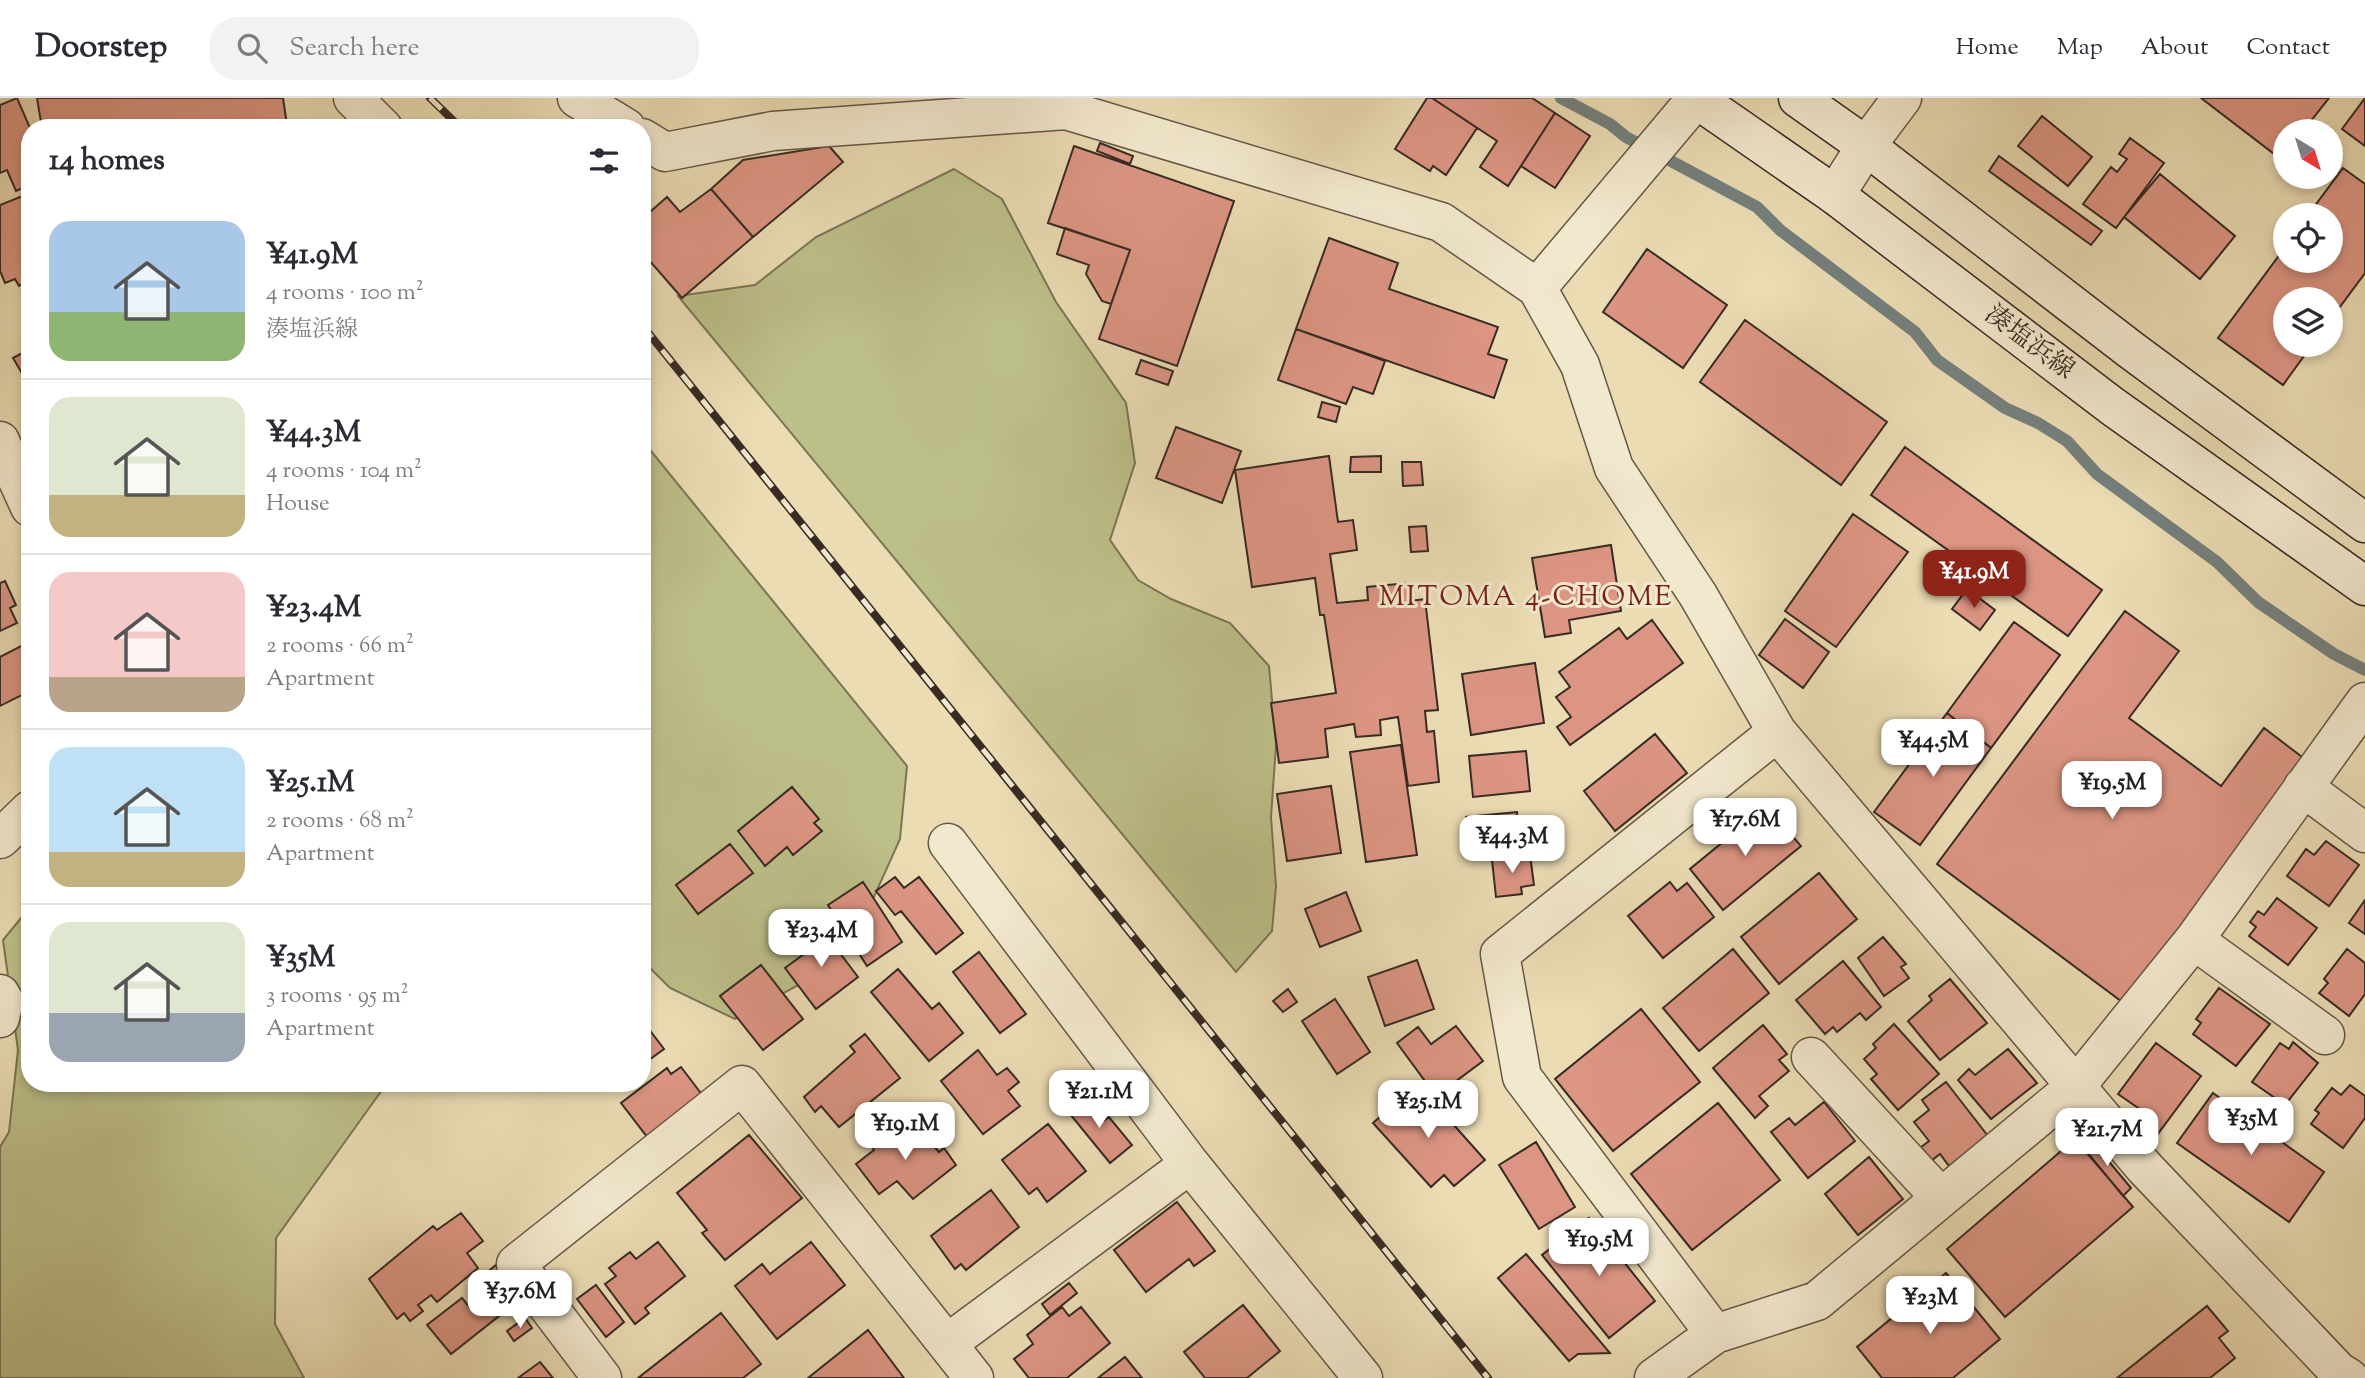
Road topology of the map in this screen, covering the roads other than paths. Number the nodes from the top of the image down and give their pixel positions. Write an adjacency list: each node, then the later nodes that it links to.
1 (352, 98): 6 (street)
2 (577, 98): 7 (street)
3 (1696, 98): 10 (street, 湊塩浜線); 11 (street)
4 (1798, 98): 9 (street)
5 (1902, 98): 9 (street)
6 (374, 119)
7 (611, 119)
8 (651, 143): 11 (street)
9 (1866, 146): 10 (street); 14 (street)
10 (1835, 195): 15 (street, 湊塩浜線)
11 (1537, 288): 17 (street)
12 (0, 441): 13 (street)
13 (21, 487)
14 (2365, 523)
15 (2365, 586)
16 (2365, 702): 18 (street)
17 (1777, 732): 28 (street); 31 (street)
18 (2303, 788): 20 (street); 23 (street)
19 (21, 819): 21 (street)
20 (2365, 833)
21 (0, 839)
22 (948, 843): 29 (street)
23 (2194, 940): 26 (street); 28 (street)
24 (0, 994): 25 (street)
25 (0, 1018)
26 (2325, 1035)
27 (1811, 1057): 30 (street)
28 (2076, 1086): 30 (street); 37 (street)
29 (1190, 1164): 32 (street); 35 (street)
30 (1941, 1198): 31 (street)
31 (1715, 1334): 36 (street)
32 (948, 1343): 33 (street); 34 (street)
33 (602, 1378)
34 (974, 1378)
35 (1363, 1378)
36 (1654, 1378)
37 (2349, 1378)

